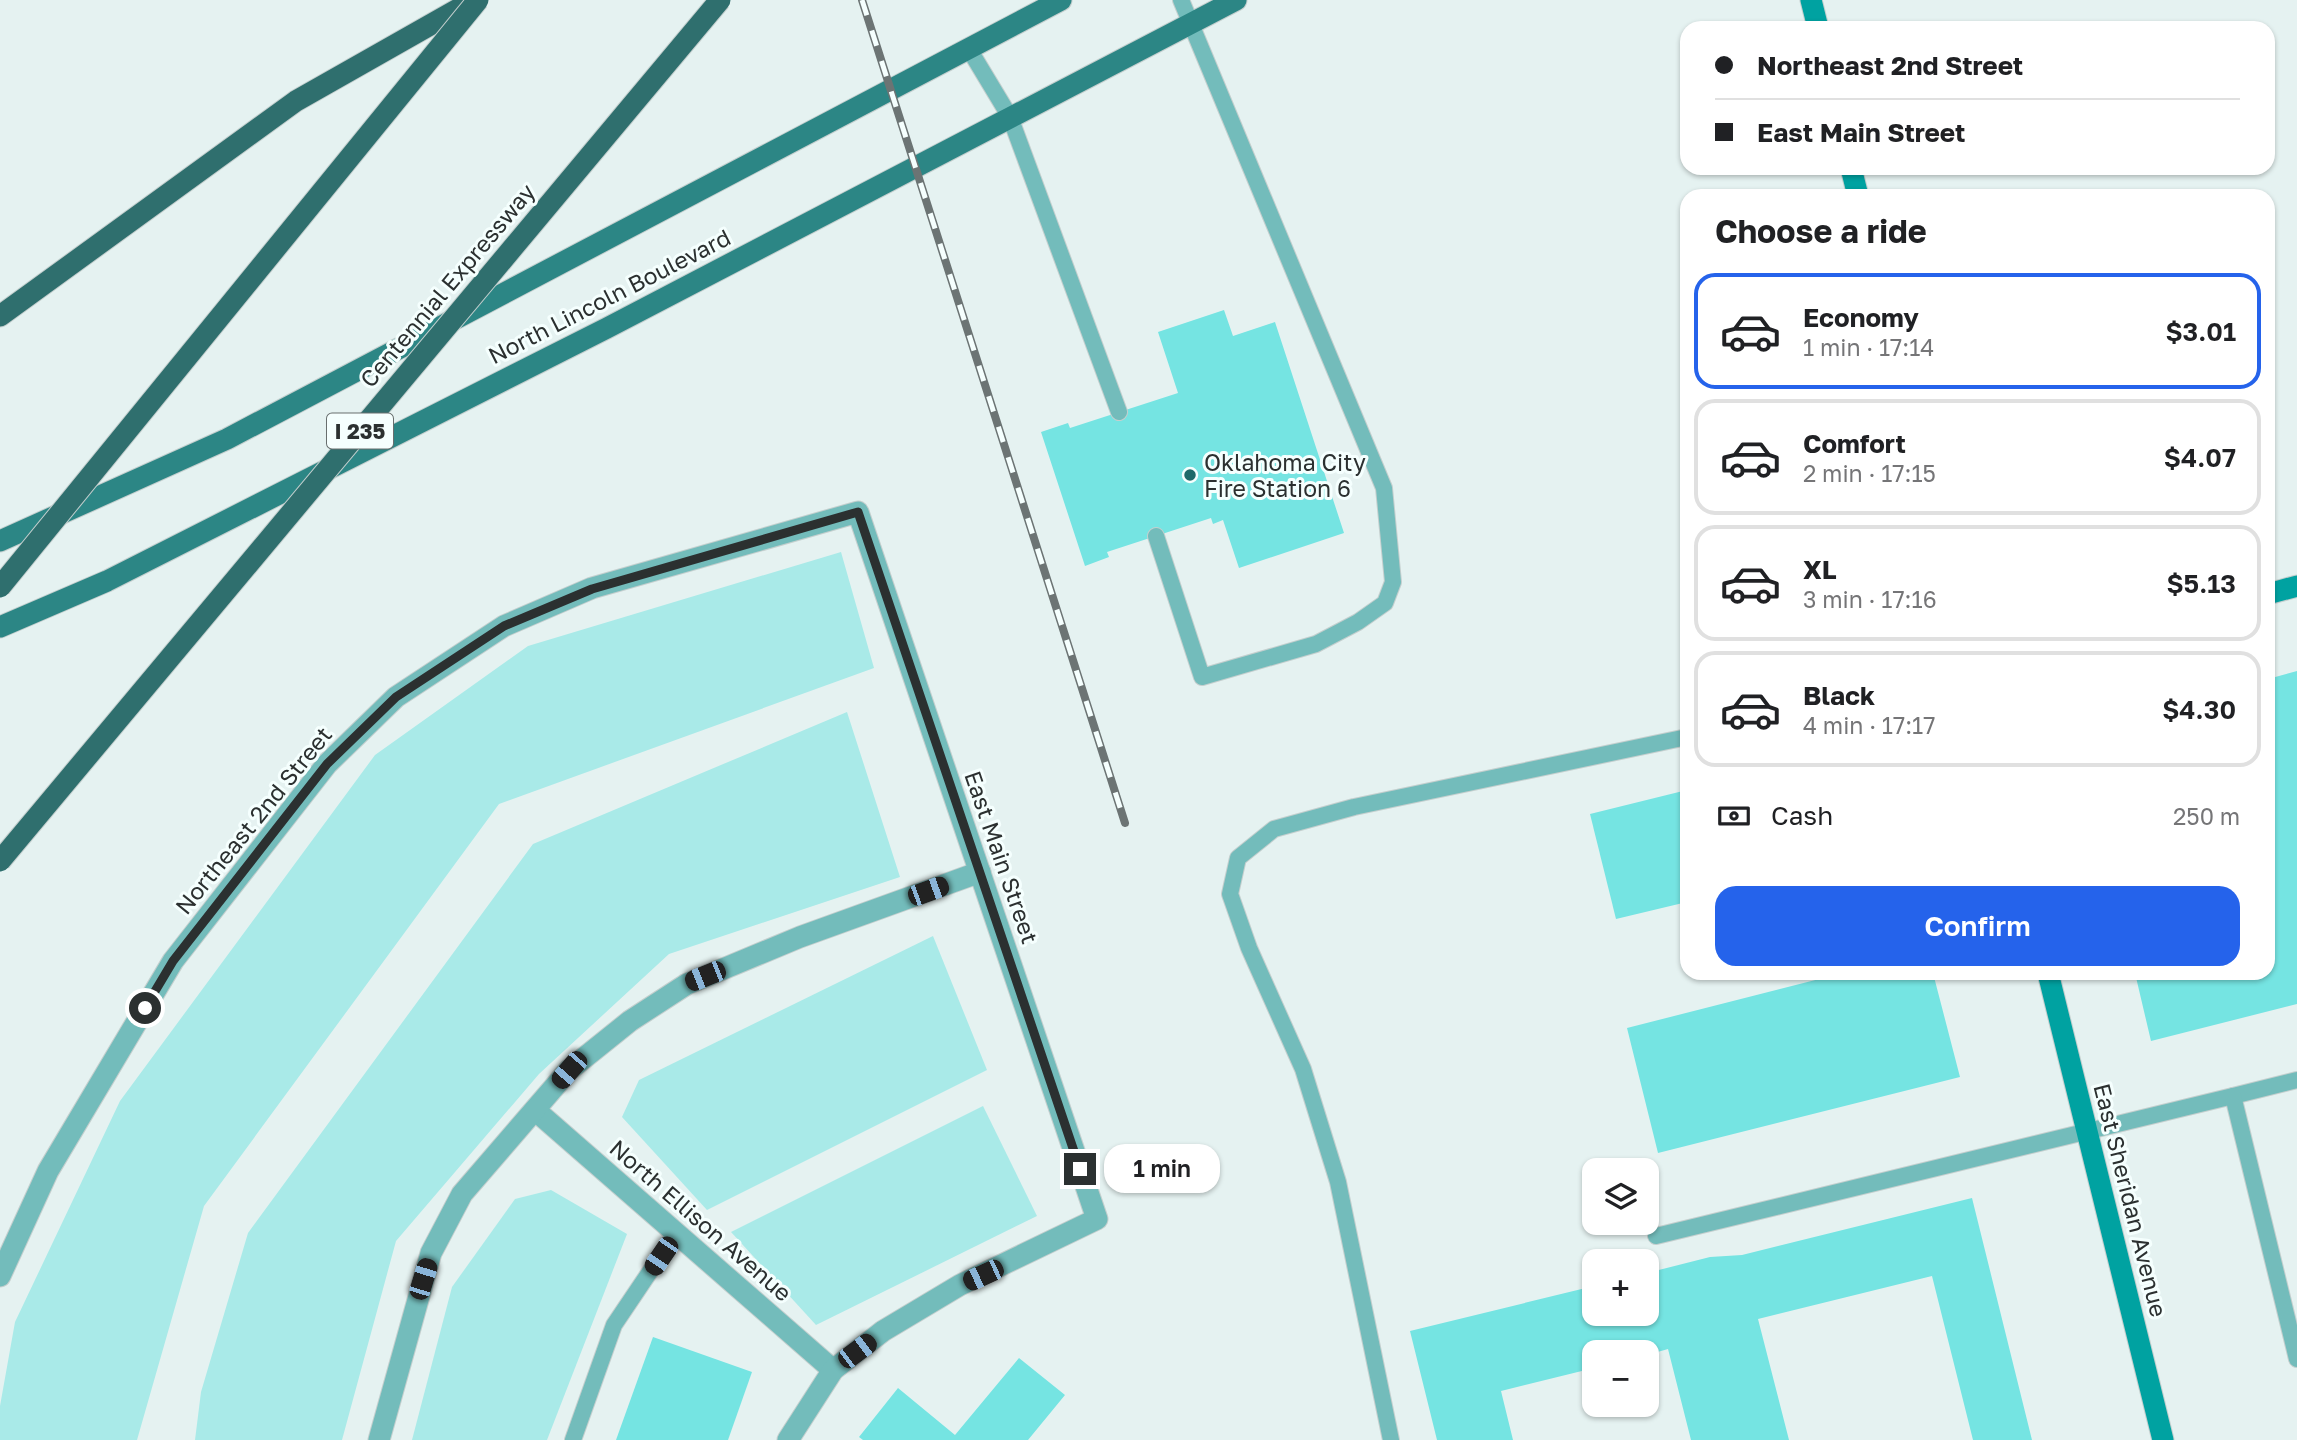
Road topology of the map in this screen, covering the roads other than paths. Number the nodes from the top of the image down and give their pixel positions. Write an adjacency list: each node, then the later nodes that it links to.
1 (476, 0): 11 (highway); 17 (highway, bridge)
2 (720, 0): 21 (highway, Centennial Expressway / I 235, bridge)
3 (1061, 0): 9 (main road)
4 (1181, 0): 8 (lane)
5 (1236, 0): 8 (main road, North Lincoln Boulevard)
6 (1811, 0): 7 (street)
7 (1816, 21)
8 (1192, 22): 10 (main road, North Lincoln Boulevard); 14 (lane)
9 (969, 49): 10 (lane); 15 (main road)
10 (1010, 117): 12 (lane); 19 (main road, North Lincoln Boulevard)
11 (0, 316)
12 (1119, 412)
13 (858, 512): 22 (street, East Main Street); 30 (street, Northeast 2nd Street)
14 (1156, 536)
15 (0, 541)
16 (2297, 586): 18 (street)
17 (0, 587)
18 (2275, 592)
19 (0, 627)
20 (1680, 738): 36 (lane)
21 (0, 861)
22 (979, 872): 26 (street); 32 (street, East Main Street)
23 (2050, 980): 27 (street, East Sheridan Avenue)
24 (2297, 1080): 25 (lane)
25 (2233, 1096): 27 (lane); 31 (lane)
26 (535, 1110): 28 (street, North Ellison Avenue); 33 (street)
27 (2087, 1132): 29 (lane); 37 (street, East Sheridan Avenue)
28 (676, 1233): 32 (street, North Ellison Avenue); 34 (lane)
29 (1656, 1236)
30 (0, 1276)
31 (2297, 1359)
32 (833, 1370): 35 (street)
33 (379, 1440)
34 (573, 1440)
35 (788, 1440)
36 (1391, 1440)
37 (2163, 1440)

